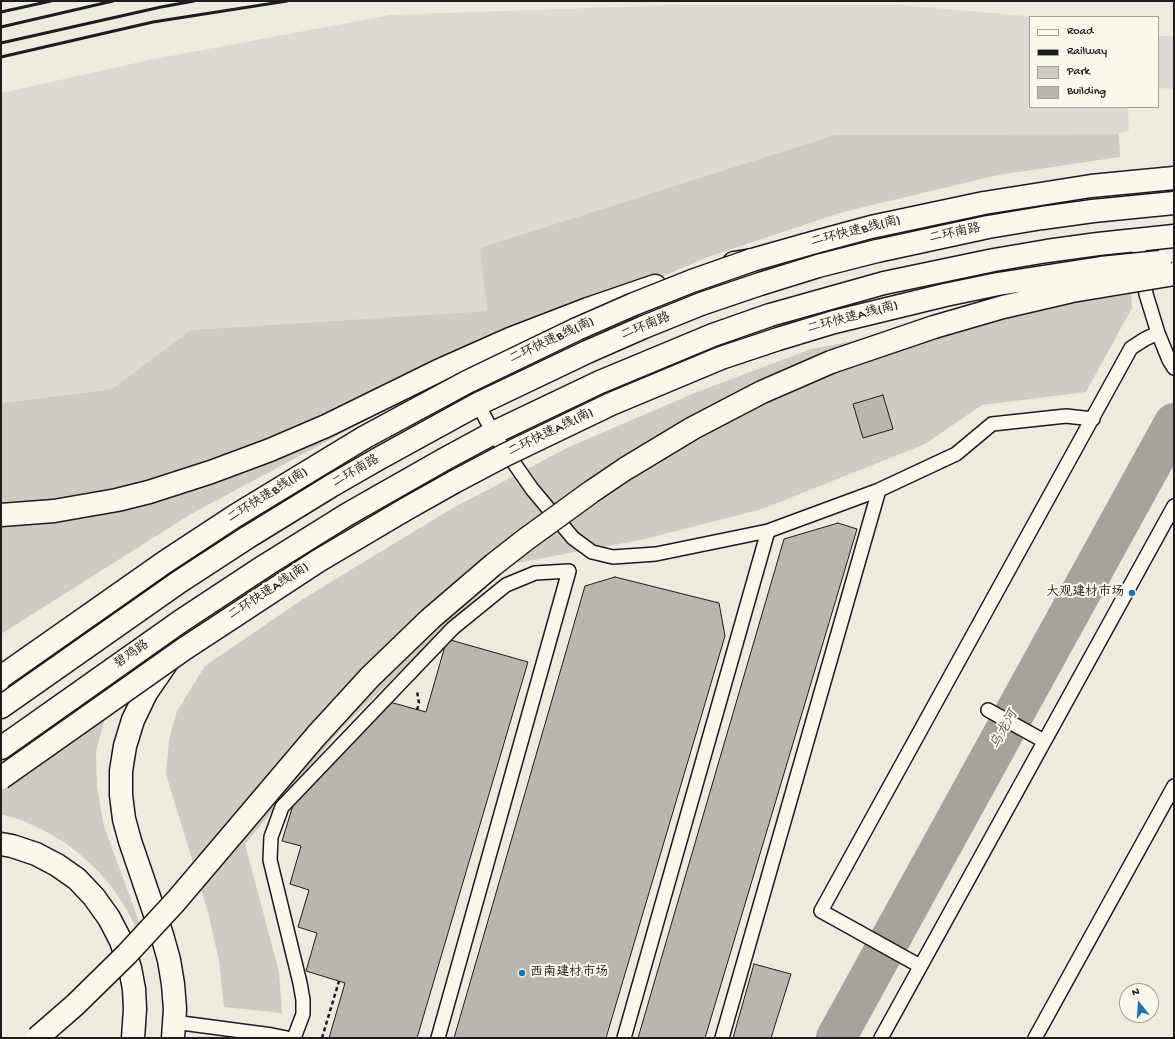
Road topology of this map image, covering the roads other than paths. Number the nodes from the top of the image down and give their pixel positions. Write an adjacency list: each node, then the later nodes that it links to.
1 (1174, 178): 5 (main road, 二环快速B线(南))
2 (1174, 203): 10 (main road, 二环南路)
3 (1174, 236): 4 (main road)
4 (1137, 239): 8 (lane); 12 (main road)
5 (752, 260): 15 (main road, bridge); 19 (main road, 二环快速B线(南), bridge)
6 (1174, 261): 24 (main road, 二环快速A线(南), bridge)
7 (1174, 274): 29 (main road, bridge)
8 (1158, 333): 9 (lane); 11 (lane)
9 (1174, 368)
10 (478, 404): 12 (lane); 18 (main road, 二环南路)
11 (1093, 419): 13 (lane); 27 (lane)
12 (493, 433): 16 (lane); 17 (main road)
13 (879, 490): 16 (lane); 35 (lane)
14 (1174, 506): 22 (lane)
15 (1, 515)
16 (768, 531): 34 (lane)
17 (266, 565): 23 (main road, 碧鸡路); 28 (main road)
18 (169, 589): 19 (main road); 20 (main road)
19 (4, 676)
20 (1, 707)
21 (988, 710): 22 (lane)
22 (1044, 741): 27 (lane)
23 (1, 748)
24 (1, 778)
25 (1174, 786): 37 (lane)
26 (1, 844): 30 (main road)
27 (920, 966): 36 (lane)
28 (174, 1030): 31 (lane)
29 (36, 1038)
30 (133, 1038)
31 (287, 1038)
32 (294, 1038): 33 (lane)
33 (438, 1038)
34 (624, 1038)
35 (722, 1038)
36 (881, 1038)
37 (1034, 1038)

